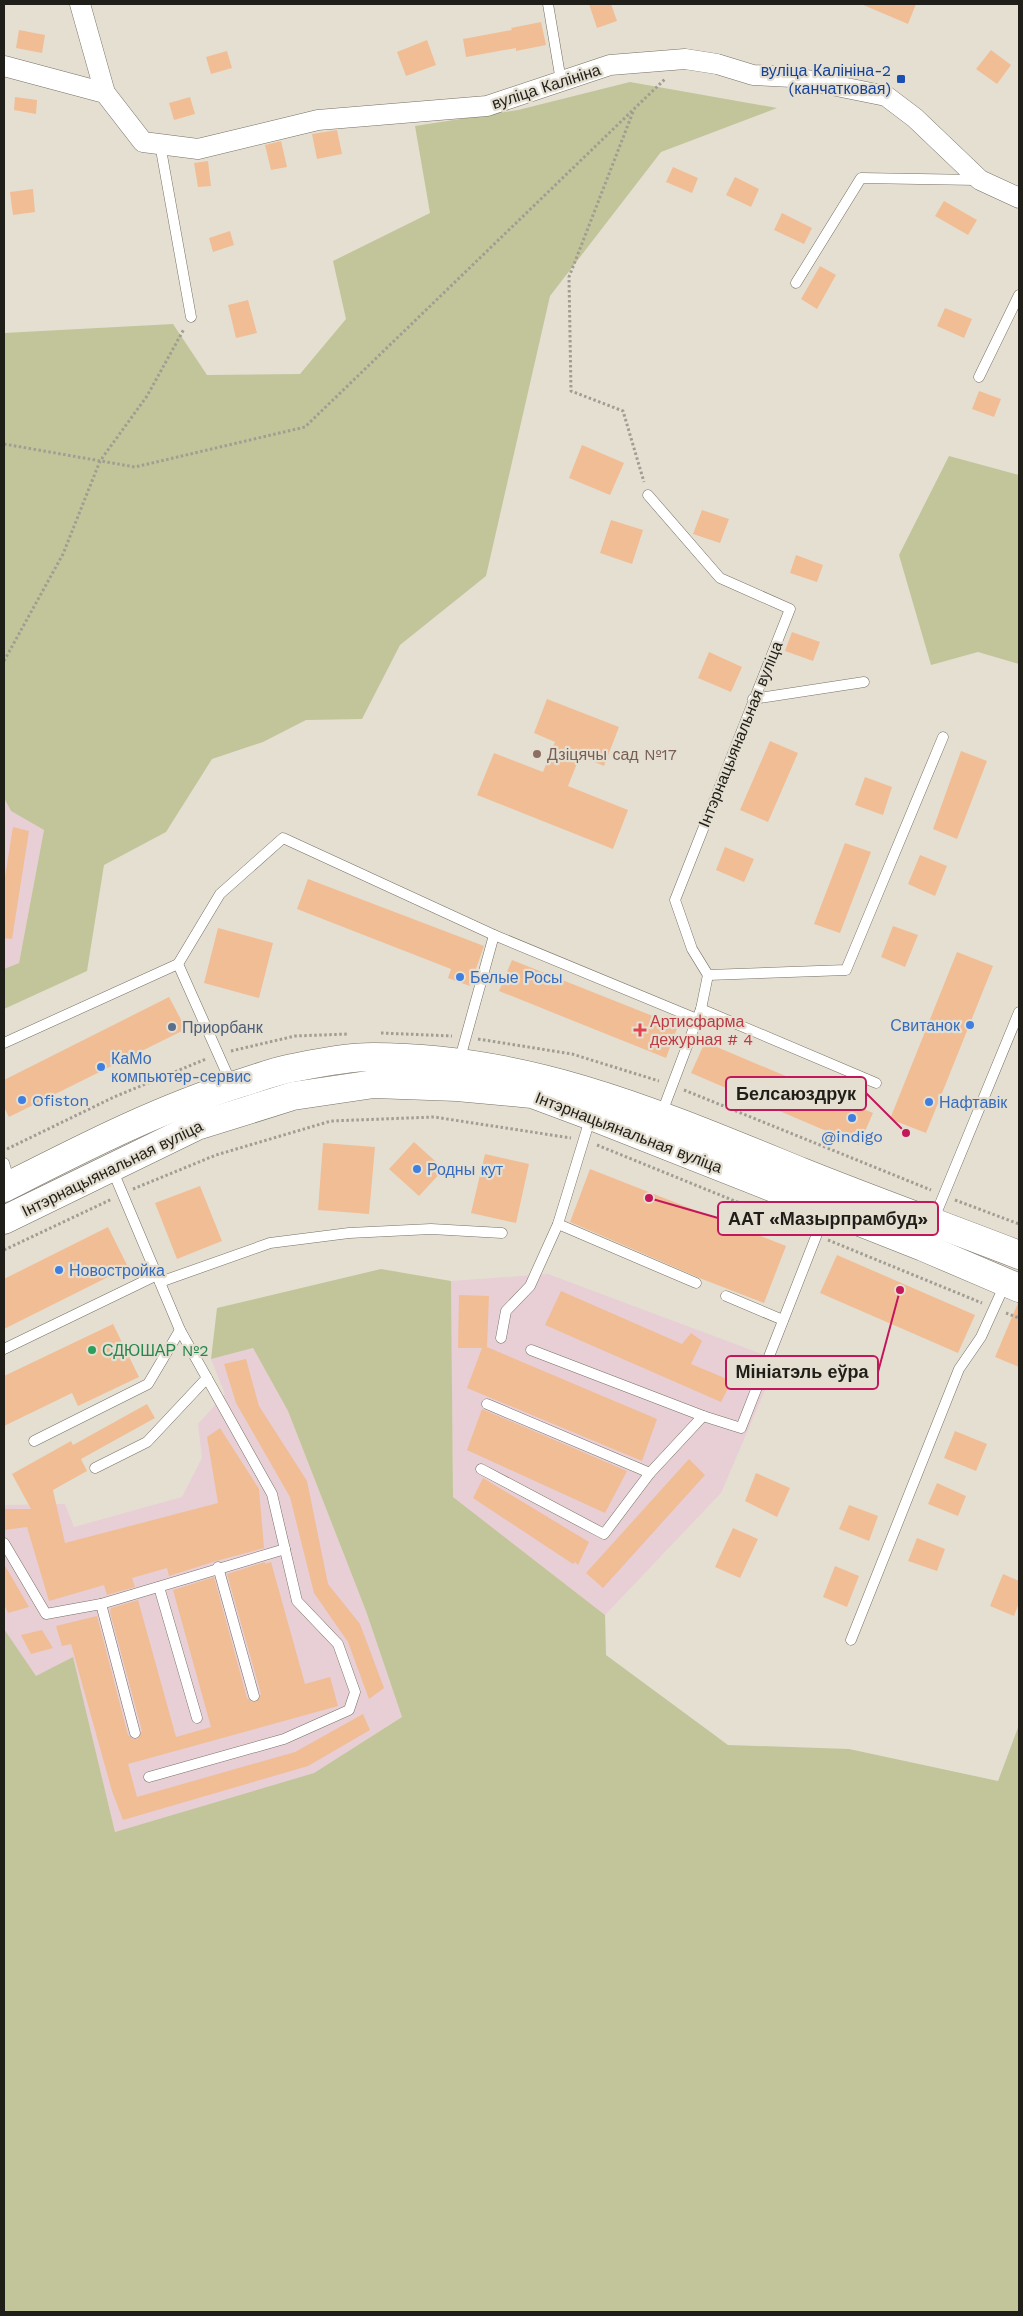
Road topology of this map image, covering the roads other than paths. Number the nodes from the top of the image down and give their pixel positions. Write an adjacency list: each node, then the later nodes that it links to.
1 (80, 4): 5 (street)
2 (548, 4): 4 (lane)
3 (4, 66): 5 (street)
4 (562, 81): 6 (street, вуліца Калініна); 7 (street, вуліца Калініна)
5 (105, 94): 6 (street, вуліца Калініна)
6 (160, 144): 11 (lane)
7 (980, 180): 8 (street, вуліца Калініна); 9 (lane)
8 (1019, 198)
9 (796, 283)
10 (1019, 295): 12 (lane)
11 (191, 317)
12 (979, 377)
13 (648, 495): 15 (lane, Інтэрнацыянальная вуліца)
14 (864, 682): 15 (lane)
15 (753, 699): 19 (lane, Інтэрнацыянальная вуліца)
16 (943, 737): 19 (lane)
17 (494, 935): 18 (lane); 22 (lane); 25 (lane)
18 (178, 964): 24 (lane); 27 (lane)
19 (708, 974): 20 (lane)
20 (701, 1009): 22 (lane); 26 (lane)
21 (1019, 1012): 23 (lane)
22 (697, 1019): 28 (lane)
23 (1016, 1026): 34 (lane)
24 (4, 1044)
25 (458, 1074): 27 (main road, Інтэрнацыянальная вуліца); 28 (main road, Інтэрнацыянальная вуліца); 29 (main road, Інтэрнацыянальная вуліца); 30 (main road, Інтэрнацыянальная вуліца)
26 (876, 1083)
27 (232, 1086): 31 (main road, Інтэрнацыянальная вуліца)
28 (661, 1114): 34 (main road, Інтэрнацыянальная вуліца)
29 (588, 1128): 32 (main road, Інтэрнацыянальная вуліца); 35 (lane)
30 (112, 1168): 33 (main road, Інтэрнацыянальная вуліца); 39 (lane)
31 (6, 1178)
32 (827, 1210): 37 (main road, Інтэрнацыянальная вуліца); 43 (lane)
33 (4, 1220)
34 (932, 1222): 37 (main road); 38 (main road, Інтэрнацыянальная вуліца)
35 (558, 1224): 40 (lane); 45 (lane)
36 (502, 1233): 39 (lane)
37 (923, 1247): 41 (main road, Інтэрнацыянальная вуліца)
38 (1019, 1255)
39 (158, 1278): 44 (lane); 46 (lane)
40 (696, 1282)
41 (1012, 1286): 60 (lane)
42 (726, 1296): 43 (lane)
43 (783, 1320): 50 (lane)
44 (180, 1330): 48 (lane); 51 (lane)
45 (501, 1338)
46 (4, 1349)
47 (531, 1350): 50 (lane)
48 (207, 1378): 52 (lane); 56 (lane)
49 (487, 1404): 54 (lane)
50 (703, 1416): 54 (lane)
51 (34, 1441)
52 (95, 1468)
53 (480, 1469): 54 (lane)
54 (650, 1473)
55 (4, 1543): 59 (lane)
56 (285, 1549): 57 (lane); 64 (lane)
57 (218, 1568): 58 (lane); 61 (lane)
58 (158, 1587): 59 (lane); 62 (lane)
59 (101, 1604): 63 (lane)
60 (850, 1640)
61 (254, 1696)
62 (197, 1718)
63 (135, 1732)
64 (149, 1777)

